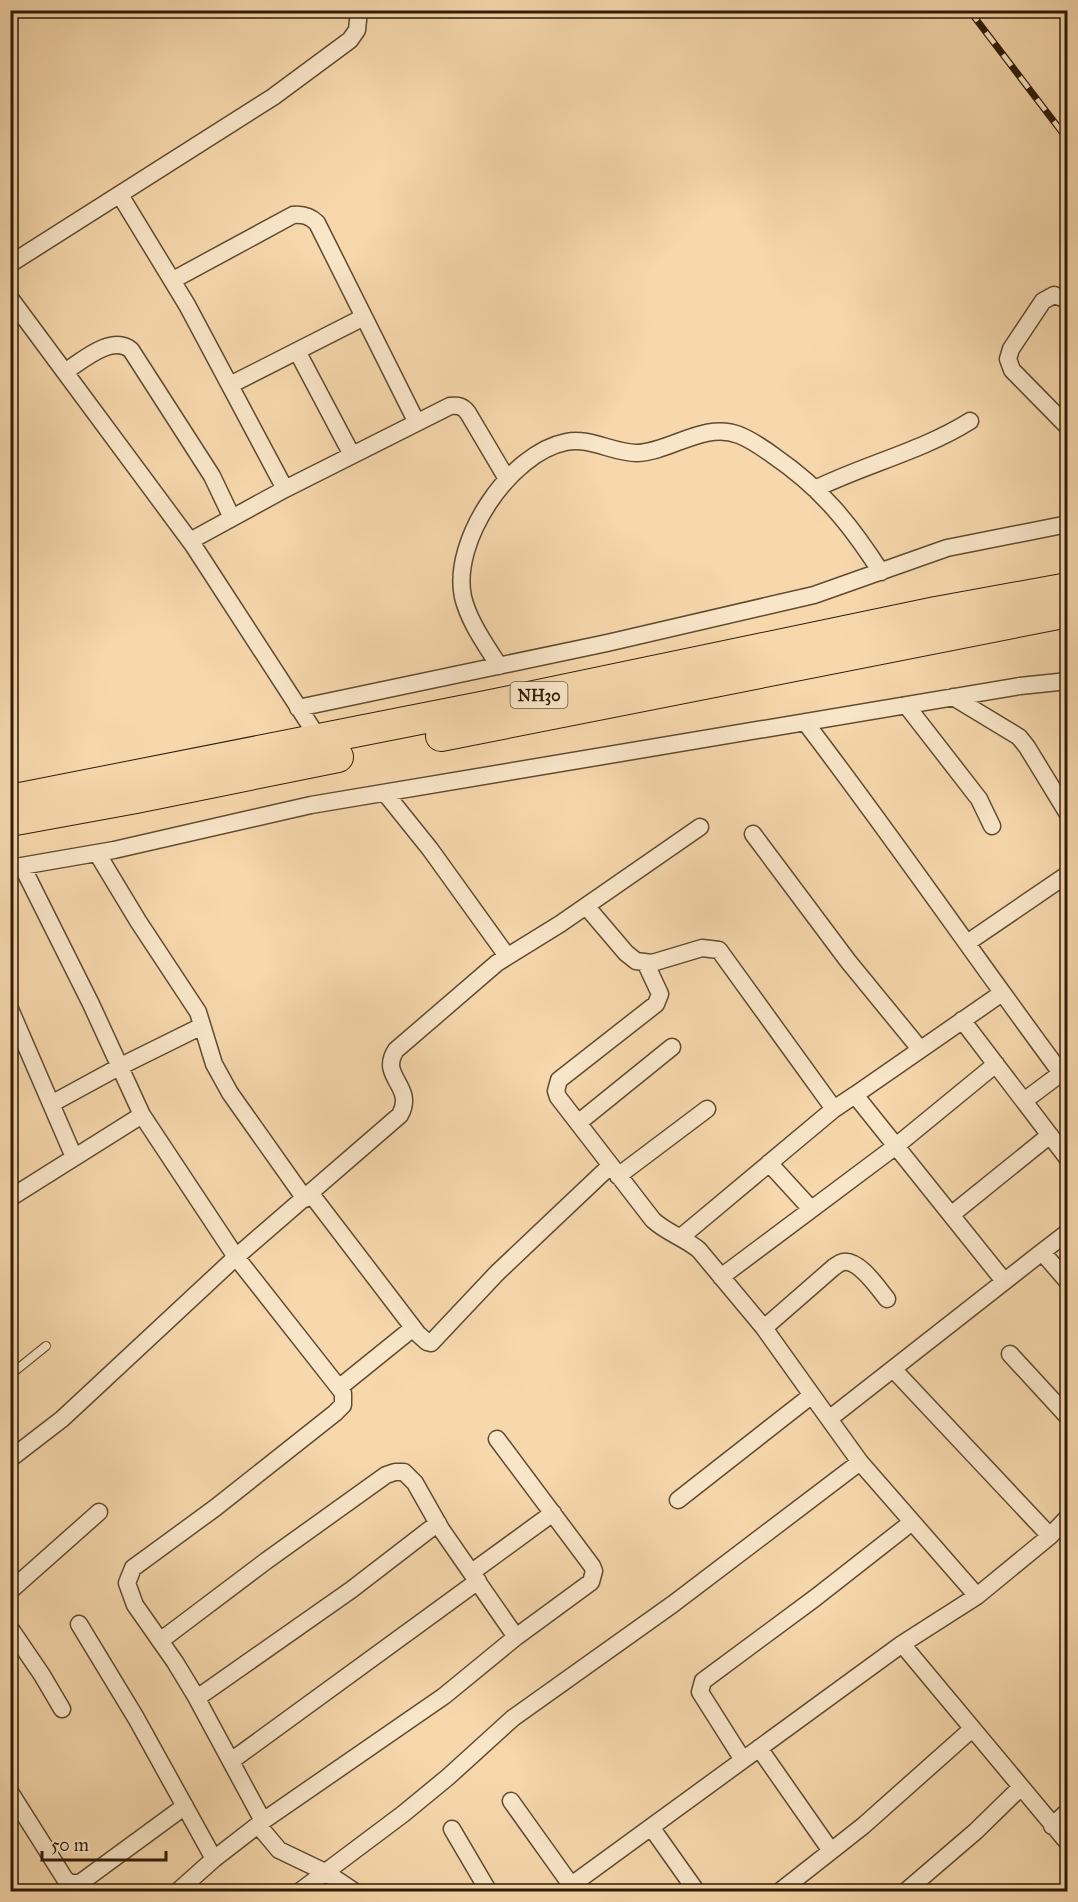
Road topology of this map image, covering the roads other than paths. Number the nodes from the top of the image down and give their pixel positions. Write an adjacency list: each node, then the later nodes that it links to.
1 (359, 10): 2 (street)
2 (120, 195): 3 (street); 4 (street)
3 (10, 264)
4 (172, 280): 7 (street); 10 (street)
5 (10, 298): 9 (street)
6 (1068, 300): 13 (street)
7 (364, 318): 8 (street); 11 (street)
8 (297, 351): 10 (street); 14 (street)
9 (66, 371): 18 (street); 20 (street)
10 (230, 385): 16 (street)
11 (416, 422): 14 (street); 15 (street)
12 (970, 422): 17 (street)
13 (1068, 426)
14 (352, 455): 16 (street)
15 (507, 479): 17 (street); 24 (street)
16 (285, 489): 18 (street)
17 (815, 489): 21 (street)
18 (232, 518): 20 (street)
19 (1068, 524): 21 (street)
20 (190, 542): 28 (street)
21 (881, 572): 24 (street)
22 (1068, 588): 30 (highway, NH30)
23 (1068, 612): 34 (highway, NH30)
24 (499, 666): 28 (street)
25 (1068, 681): 26 (street)
26 (954, 697): 27 (street); 33 (street)
27 (906, 705): 29 (street); 35 (street)
28 (298, 708): 30 (street)
29 (805, 722): 31 (street); 42 (street)
30 (319, 739): 32 (highway, NH30)
31 (385, 793): 38 (street); 43 (street)
32 (10, 800)
33 (1068, 814)
34 (10, 821)
35 (992, 826)
36 (700, 827): 41 (street)
37 (753, 834): 50 (street)
38 (97, 853): 39 (street); 48 (street)
39 (16, 867): 52 (street)
40 (1068, 874): 42 (street)
41 (586, 906): 43 (street); 44 (street)
42 (967, 943): 45 (street)
43 (507, 956): 67 (street)
44 (646, 964): 58 (street); 60 (street)
45 (1002, 993): 47 (street); 53 (street)
46 (10, 1009): 56 (street)
47 (962, 1020): 50 (street); 51 (street)
48 (202, 1026): 52 (street); 67 (street)
49 (672, 1047): 60 (street)
50 (920, 1049): 54 (street)
51 (996, 1064): 55 (street); 62 (street)
52 (119, 1067): 56 (street); 59 (street)
53 (1064, 1071): 55 (street)
54 (855, 1095): 58 (street); 62 (street)
55 (1024, 1101): 61 (street)
56 (51, 1104): 63 (street)
57 (707, 1109): 66 (street)
58 (834, 1109): 65 (street)
59 (142, 1115): 63 (street); 74 (street)
60 (578, 1123): 66 (street)
61 (1050, 1136): 64 (street); 70 (street)
62 (896, 1146): 69 (street); 70 (street)
63 (74, 1157): 68 (street)
64 (1068, 1159)
65 (769, 1163): 69 (street); 72 (street)
66 (614, 1171): 72 (street); 79 (street)
67 (308, 1196): 74 (street); 79 (street)
68 (10, 1198)
69 (811, 1209): 75 (street)
70 (951, 1215): 76 (street)
71 (1068, 1232): 73 (street)
72 (681, 1237): 75 (street)
73 (1042, 1252): 76 (street); 77 (street)
74 (236, 1257): 85 (street); 90 (street)
75 (721, 1277): 80 (street)
76 (1004, 1281): 83 (street)
77 (1068, 1282)
78 (887, 1299): 80 (street)
79 (413, 1328): 85 (street)
80 (764, 1328): 86 (street)
81 (46, 1346): 84 (lane)
82 (1010, 1354): 87 (street)
83 (893, 1369): 88 (street); 98 (street)
84 (10, 1376)
85 (340, 1387): 105 (street)
86 (812, 1395): 88 (street); 92 (street)
87 (1068, 1417)
88 (829, 1419): 91 (street)
89 (497, 1440): 94 (street)
90 (10, 1459)
91 (860, 1462): 96 (street); 125 (street)
92 (678, 1500)
93 (99, 1512): 100 (street)
94 (553, 1513): 99 (street); 104 (street)
95 (1068, 1517): 98 (street)
96 (912, 1522): 101 (street); 111 (street)
97 (438, 1523): 99 (street); 105 (street); 107 (street)
98 (1050, 1536): 101 (street)
99 (475, 1576): 104 (street); 112 (street)
100 (10, 1591)
101 (976, 1596): 106 (street)
102 (79, 1624): 116 (street)
103 (10, 1628): 108 (street)
104 (516, 1637): 118 (street)
105 (160, 1641): 107 (street)
106 (902, 1644): 109 (street); 110 (street)
107 (197, 1698): 112 (street)
108 (62, 1709)
109 (972, 1729): 113 (street); 123 (street)
110 (759, 1748): 111 (street); 123 (street)
111 (743, 1760): 120 (street)
112 (231, 1761): 118 (street)
113 (1021, 1787): 119 (street); 133 (street)
114 (10, 1792): 116 (street)
115 (511, 1801): 126 (street)
116 (185, 1806): 124 (street)
117 (1068, 1811): 119 (street)
118 (261, 1823): 124 (street); 125 (street)
119 (1052, 1826): 122 (street)
120 (651, 1827): 126 (street); 132 (street)
121 (452, 1829): 131 (street)
122 (1068, 1843)
123 (831, 1851): 127 (street)
124 (214, 1858): 128 (street)
125 (325, 1872): 129 (street); 130 (street)
126 (567, 1889)
127 (789, 1889)
128 (177, 1892)
129 (299, 1892)
130 (355, 1892)
131 (489, 1892)
132 (697, 1892)
133 (905, 1892)

